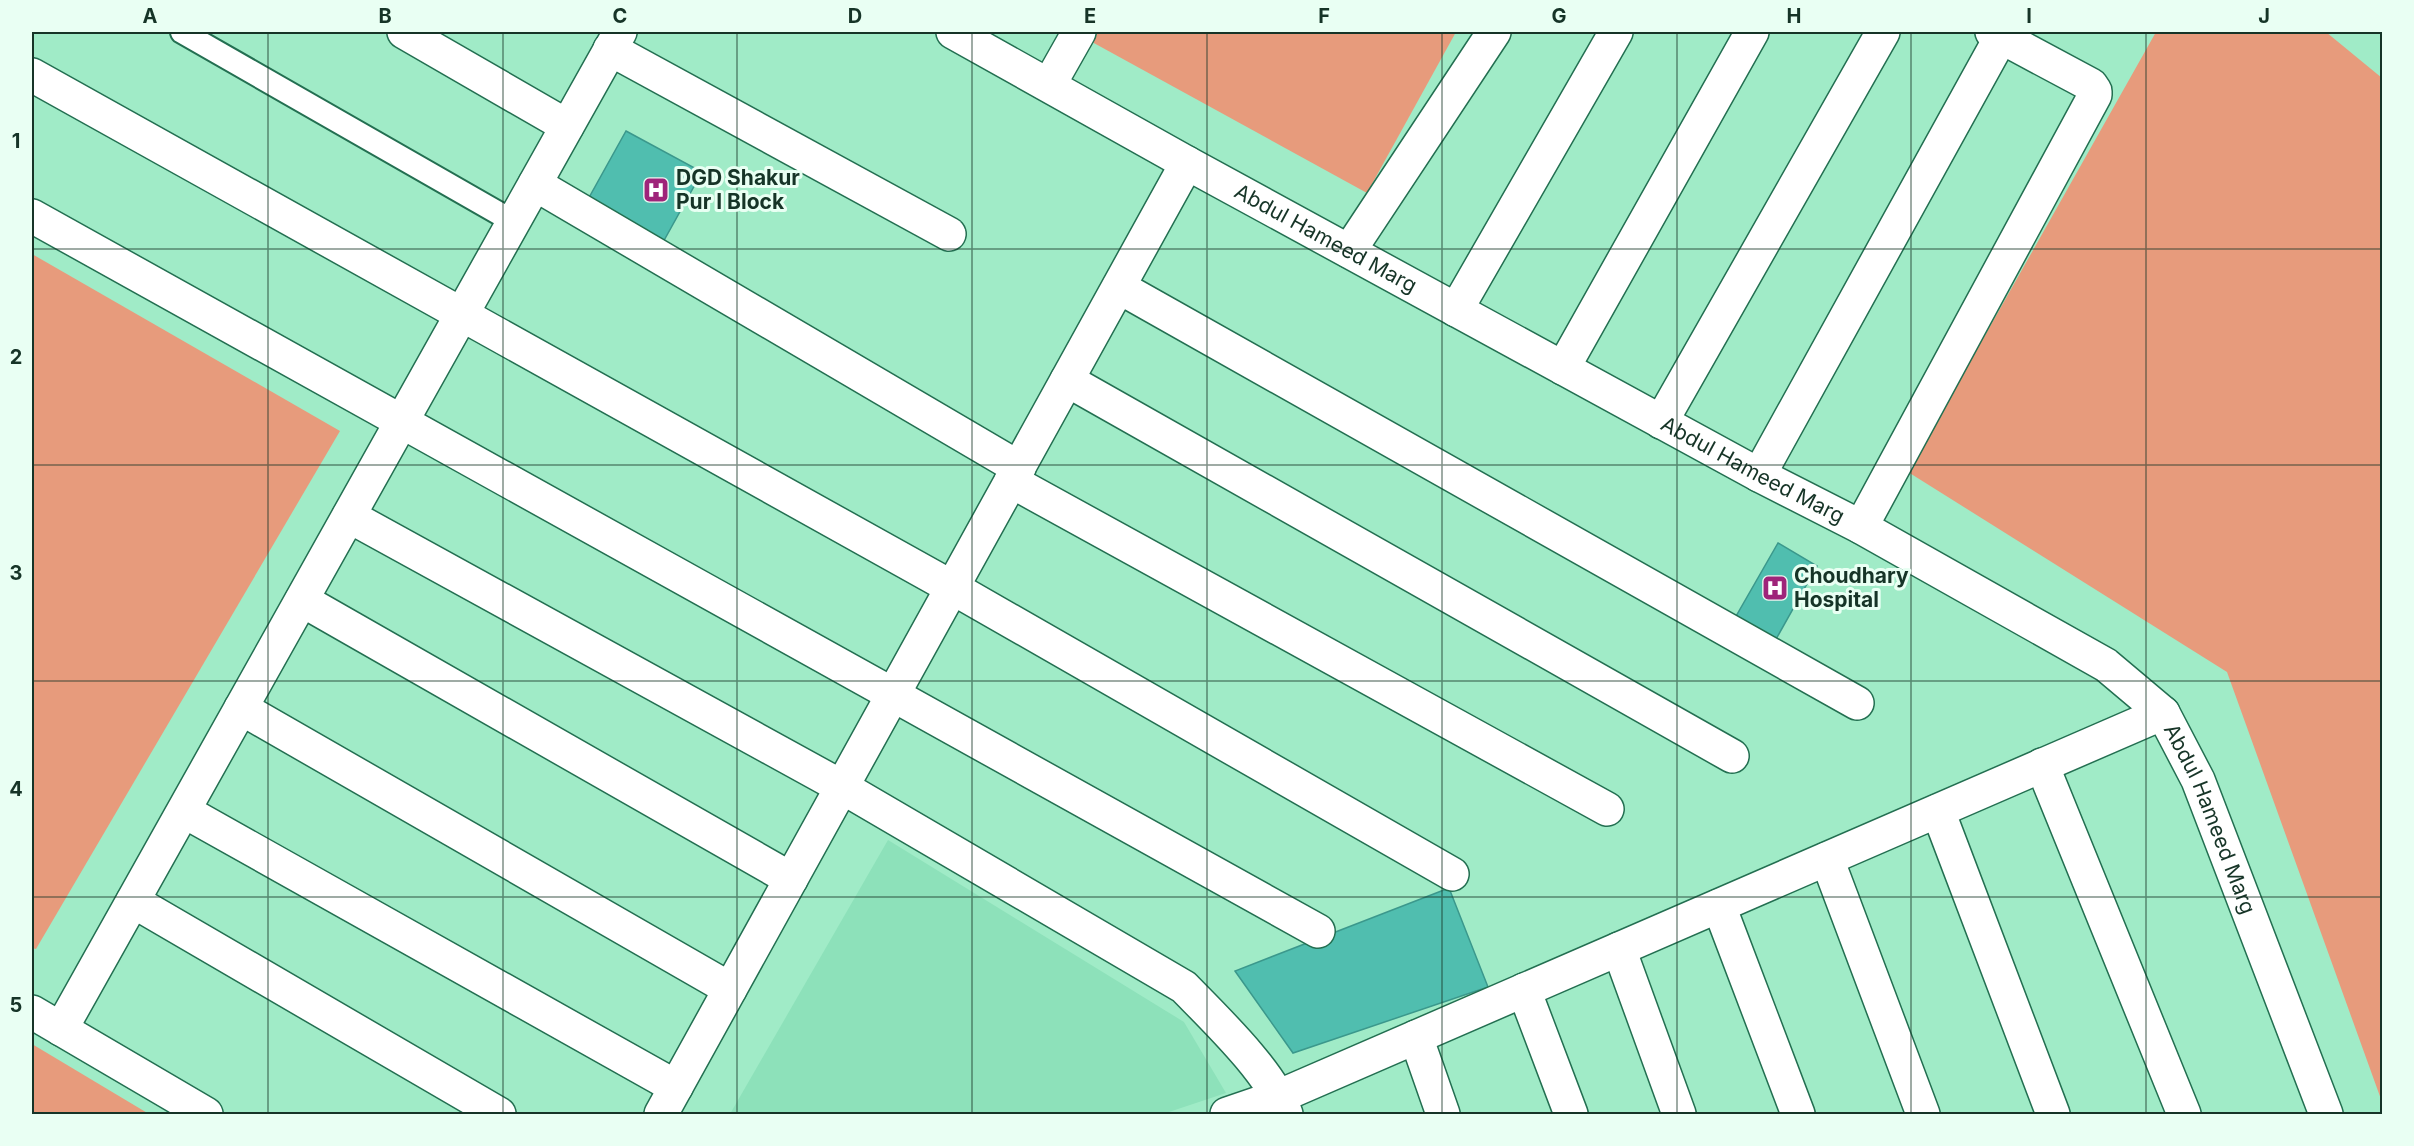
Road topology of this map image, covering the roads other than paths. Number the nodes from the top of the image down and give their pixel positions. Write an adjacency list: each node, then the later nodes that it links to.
1 (182, 32): 17 (lane)
2 (404, 32): 13 (street)
3 (953, 32): 12 (street, Abdul Hameed Marg)
4 (1079, 32): 12 (street)
5 (1494, 32): 19 (street)
6 (1616, 32): 21 (street)
7 (1752, 32): 23 (street)
8 (1883, 32): 26 (street)
9 (1997, 34): 28 (street); 30 (street)
10 (615, 40): 13 (street); 18 (street)
11 (32, 75): 22 (street)
12 (1049, 86): 14 (street, Abdul Hameed Marg)
13 (567, 126): 15 (street)
14 (1187, 163): 19 (street, Abdul Hameed Marg); 20 (street)
15 (535, 184): 17 (street); 27 (street)
16 (32, 216): 25 (street)
17 (514, 222): 22 (street)
18 (949, 234)
19 (1349, 251): 21 (street, Abdul Hameed Marg)
20 (1119, 286): 24 (street); 34 (street)
21 (1456, 310): 23 (street, Abdul Hameed Marg)
22 (461, 315): 25 (street); 31 (street)
23 (1563, 368): 26 (street, Abdul Hameed Marg)
24 (1067, 380): 27 (street); 37 (street)
25 (402, 422): 29 (street); 33 (street)
26 (1661, 422): 28 (street, Abdul Hameed Marg)
27 (1015, 474): 31 (street); 40 (street)
28 (1759, 475): 30 (street, Abdul Hameed Marg)
29 (349, 516): 32 (street); 39 (street)
30 (1861, 528): 36 (street, Abdul Hameed Marg)
31 (953, 588): 33 (street); 44 (street)
32 (302, 600): 35 (street); 45 (street)
33 (892, 695): 39 (street); 48 (street)
34 (1857, 703)
35 (241, 708): 41 (street); 50 (street)
36 (2163, 713): 38 (street); 67 (street, Abdul Hameed Marg)
37 (1732, 756)
38 (2042, 765): 42 (street); 66 (street)
39 (842, 787): 45 (street); 56 (street)
40 (1607, 809)
41 (184, 811): 46 (street); 55 (street)
42 (1938, 811): 43 (street); 65 (street)
43 (1827, 860): 47 (street); 64 (street)
44 (1452, 874)
45 (791, 879): 50 (street)
46 (133, 901): 53 (street); 58 (street)
47 (1719, 906): 49 (street); 63 (street)
48 (1318, 931)
49 (1619, 949): 51 (street); 62 (street)
50 (730, 989): 55 (street)
51 (1524, 990): 54 (street); 61 (street)
52 (32, 1012): 53 (street)
53 (61, 1029): 57 (street)
54 (1416, 1037): 56 (street); 60 (street)
55 (669, 1101)
56 (1283, 1105): 59 (street)
57 (206, 1114)
58 (499, 1114)
59 (1227, 1114)
60 (1443, 1114)
61 (1571, 1114)
62 (1679, 1114)
63 (1798, 1114)
64 (1923, 1114)
65 (2053, 1114)
66 (2184, 1114)
67 (2326, 1114)

